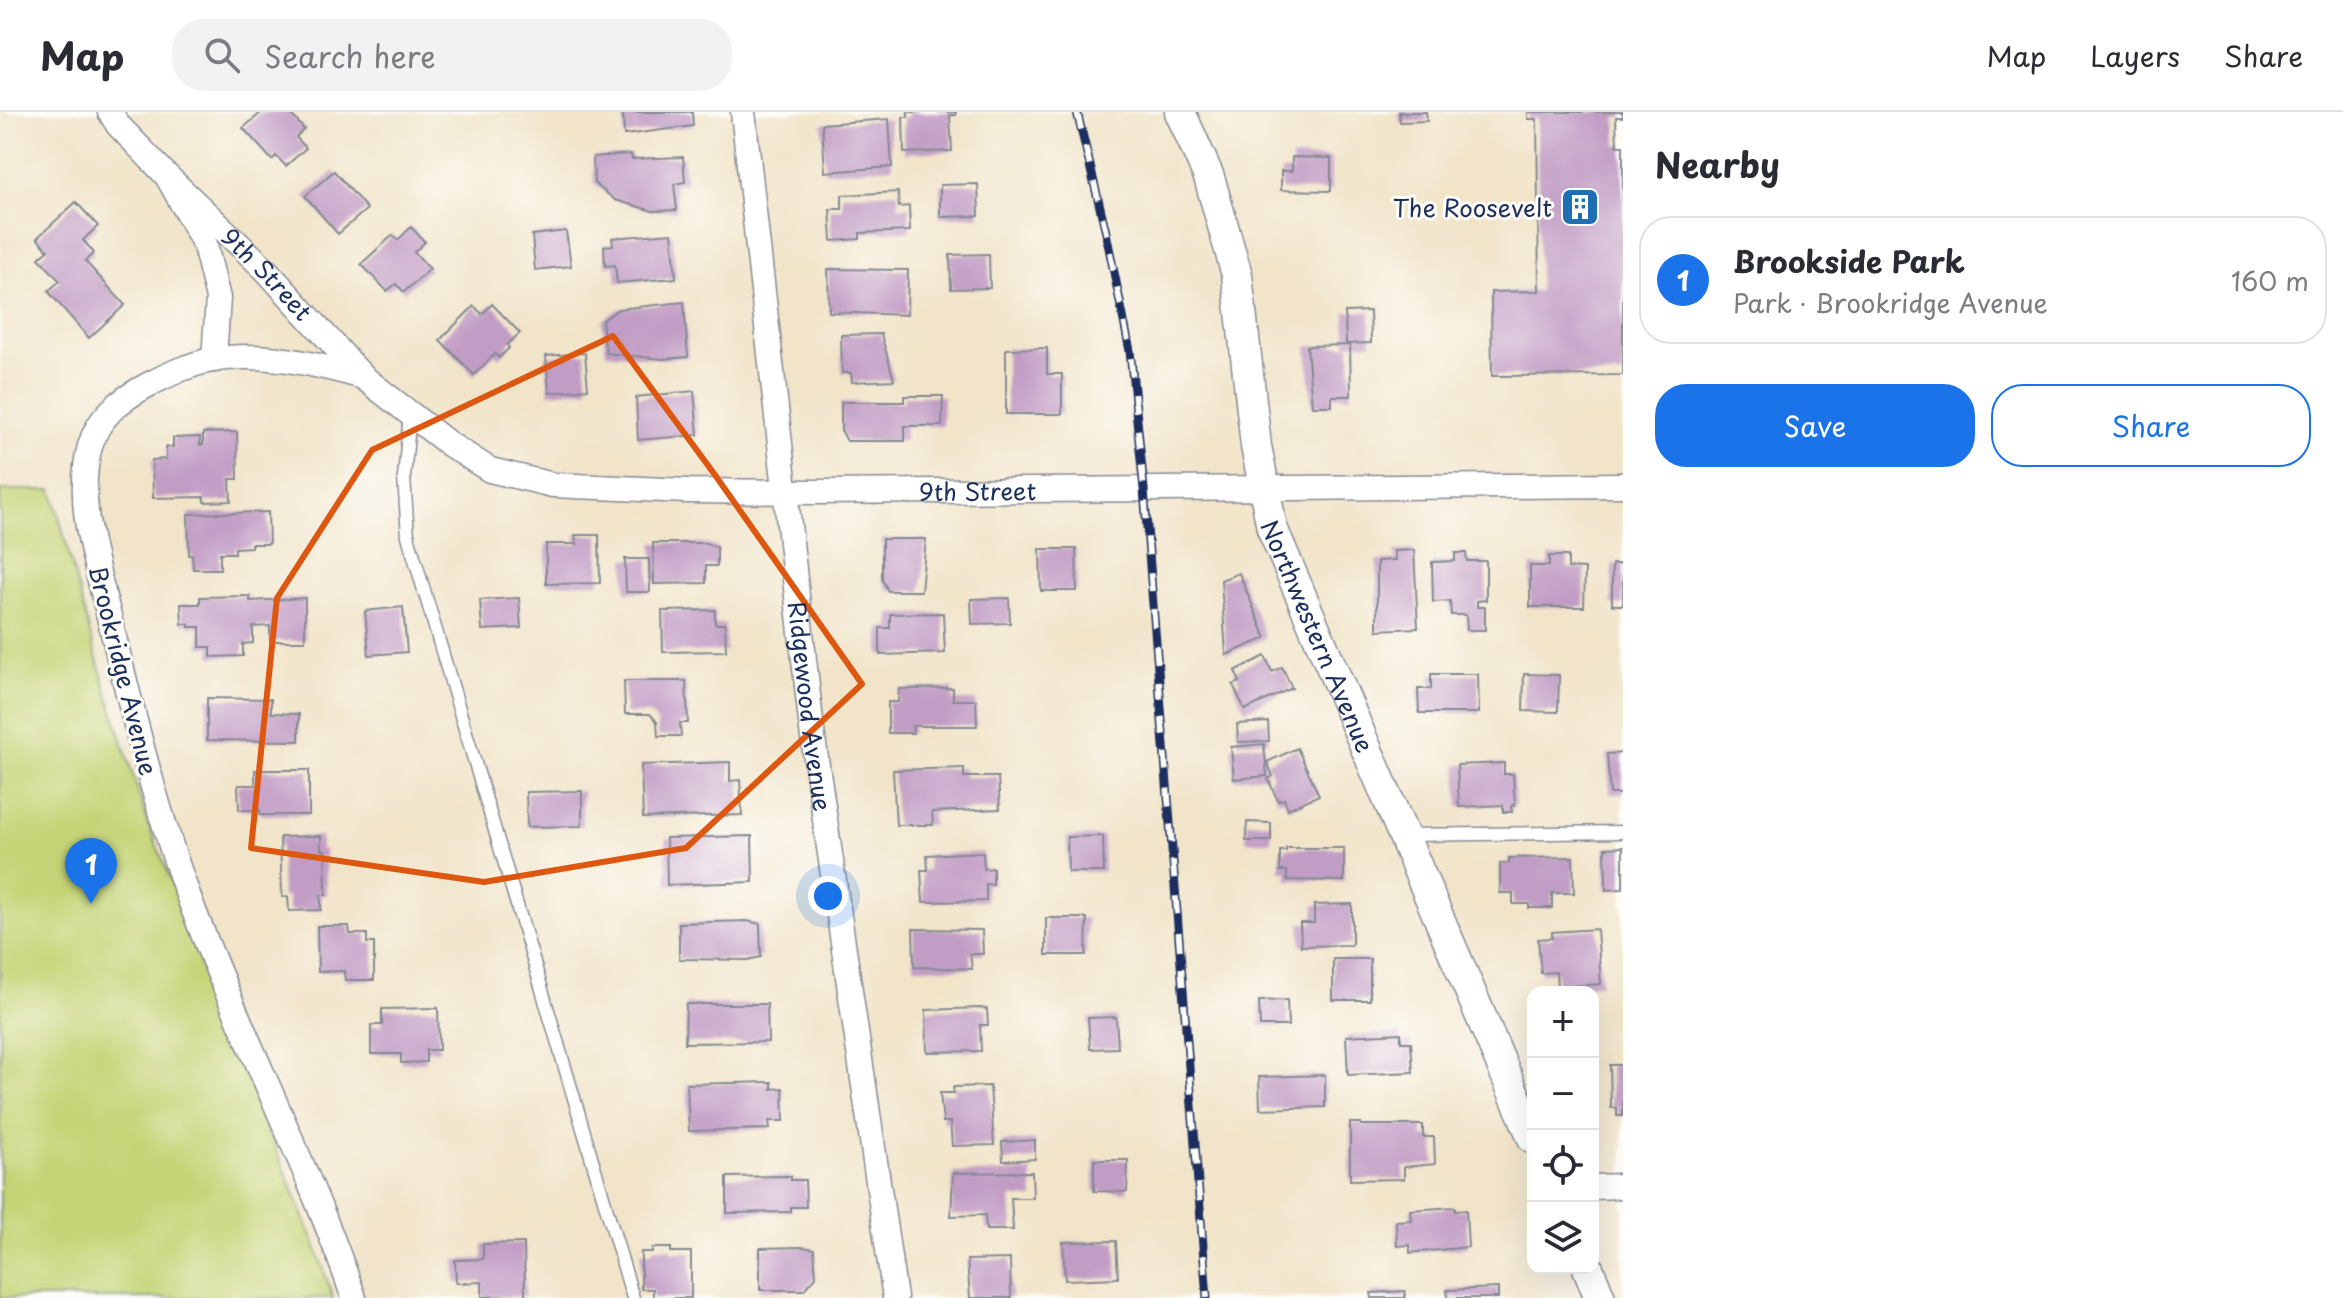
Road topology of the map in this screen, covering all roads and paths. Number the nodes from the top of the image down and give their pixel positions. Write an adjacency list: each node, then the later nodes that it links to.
1 (110, 112): 4 (street)
2 (743, 112): 10 (street, Ridgewood Avenue)
3 (1180, 112): 9 (street, Northwestern Avenue)
4 (167, 176): 5 (street); 6 (street, 9th Street)
5 (214, 360): 6 (street, 9th Street); 17 (street, Brookridge Avenue)
6 (363, 377): 7 (street, 9th Street)
7 (410, 414): 10 (street, 9th Street); 18 (lane)
8 (1623, 485): 9 (street, 9th Street)
9 (1262, 487): 10 (street, 9th Street); 12 (street, Northwestern Avenue)
10 (786, 492): 19 (street, Ridgewood Avenue)
11 (1623, 832): 12 (lane)
12 (1403, 835): 13 (street, Northwestern Avenue)
13 (1530, 1130)
14 (1623, 1186): 15 (street)
15 (1599, 1187)
16 (1590, 1274): 20 (street)
17 (354, 1298)
18 (633, 1298)
19 (895, 1298)
20 (1600, 1298)

